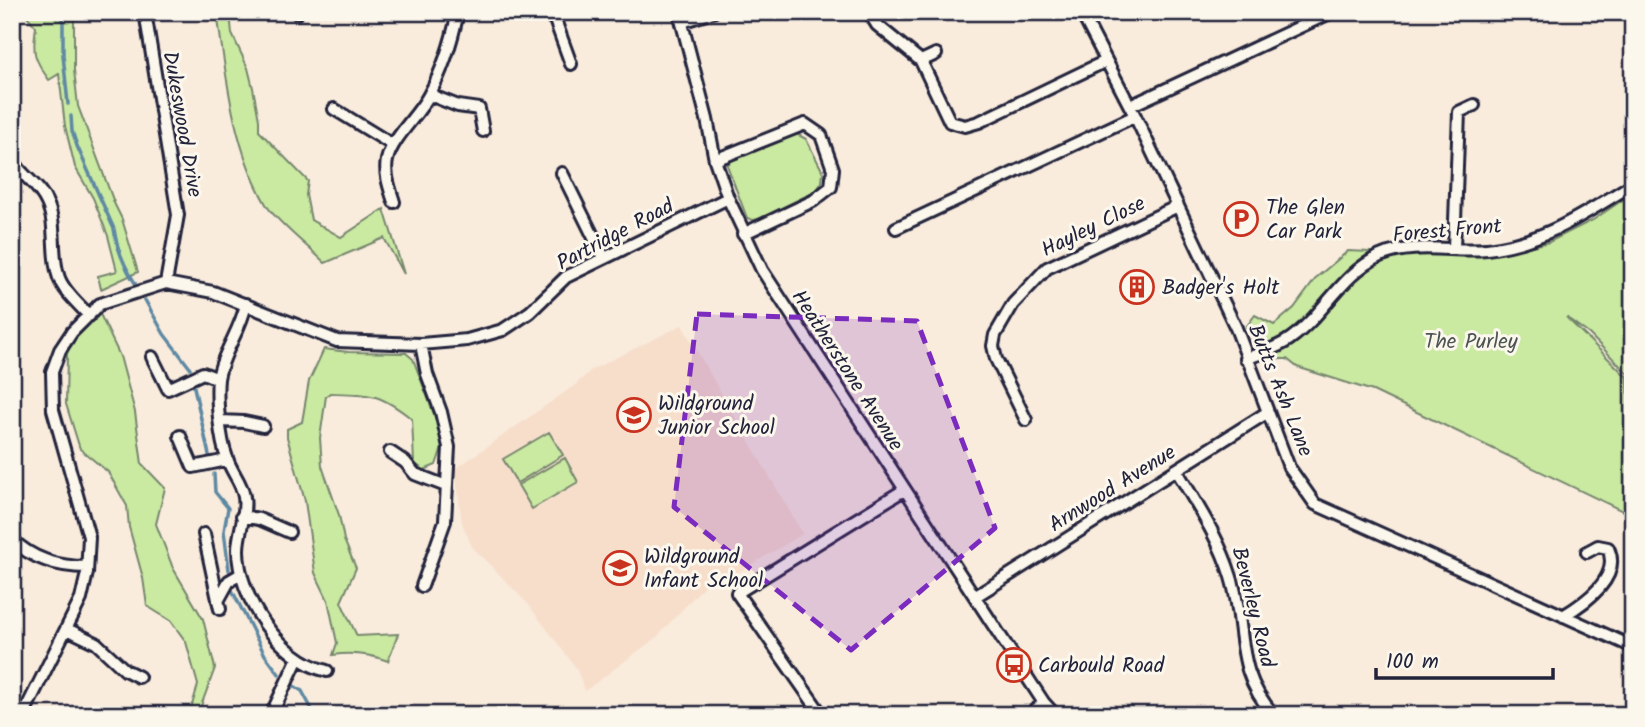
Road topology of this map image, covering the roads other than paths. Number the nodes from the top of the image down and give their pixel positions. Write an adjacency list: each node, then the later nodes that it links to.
1 (145, 12): 31 (street, Dukeswood Drive)
2 (458, 12): 13 (street)
3 (545, 12): 12 (street)
4 (713, 12): 8 (street)
5 (869, 12): 10 (street)
6 (1081, 12): 11 (street, Butts Ash Lane)
7 (1332, 12): 16 (street)
8 (680, 17): 20 (street, Heatherstone Avenue)
9 (936, 54): 10 (street)
10 (921, 61): 11 (street)
11 (1107, 61): 16 (street, Butts Ash Lane)
12 (571, 64)
13 (430, 94): 17 (street); 18 (street)
14 (1475, 105): 29 (street)
15 (334, 109): 18 (street)
16 (1132, 111): 26 (street, Butts Ash Lane); 27 (street)
17 (483, 131)
18 (393, 145): 25 (street)
19 (12, 156): 22 (street)
20 (715, 160): 24 (street, Heatherstone Avenue); 28 (street)
21 (562, 173): 30 (street)
22 (16, 175): 33 (street)
23 (1633, 184): 29 (street, Forest Front)
24 (728, 198): 28 (street, Heatherstone Avenue); 30 (street, Partridge Road)
25 (394, 202)
26 (1178, 206): 36 (street, Butts Ash Lane); 39 (street, Hayley Close)
27 (896, 228)
28 (744, 234): 47 (street, Heatherstone Avenue)
29 (1454, 248): 36 (street, Forest Front)
30 (604, 258): 34 (street, Partridge Road)
31 (166, 283): 32 (street, Partridge Road); 33 (street)
32 (246, 304): 34 (street, Partridge Road); 37 (street)
33 (89, 316): 53 (street)
34 (421, 344): 46 (street)
35 (152, 357): 37 (street)
36 (1246, 359): 38 (street, Butts Ash Lane)
37 (218, 379): 40 (street)
38 (1268, 412): 45 (street, Arnwood Avenue); 57 (street, Butts Ash Lane)
39 (1026, 420)
40 (220, 421): 41 (street); 44 (street)
41 (263, 426)
42 (180, 436): 44 (street)
43 (390, 452): 46 (street)
44 (227, 460): 48 (street)
45 (1177, 471): 56 (street, Arnwood Avenue); 69 (street, Beverley Road)
46 (446, 486): 55 (street)
47 (904, 490): 56 (street, Heatherstone Avenue); 66 (street)
48 (242, 516): 49 (street); 54 (street)
49 (289, 532)
50 (204, 534): 54 (street)
51 (12, 539): 53 (street)
52 (1587, 552): 57 (street)
53 (86, 567): 58 (street)
54 (240, 574): 60 (street)
55 (422, 586)
56 (976, 596): 63 (street, Heatherstone Avenue)
57 (1563, 616): 59 (street, Butts Ash Lane)
58 (67, 629): 62 (street); 64 (street)
59 (1633, 647)
60 (298, 658): 61 (street); 65 (street)
61 (327, 671)
62 (139, 677)
63 (1045, 703): 67 (street); 68 (street, Heatherstone Avenue)
64 (18, 715)
65 (271, 715)
66 (822, 715)
67 (1029, 715)
68 (1055, 715)
69 (1274, 715)

